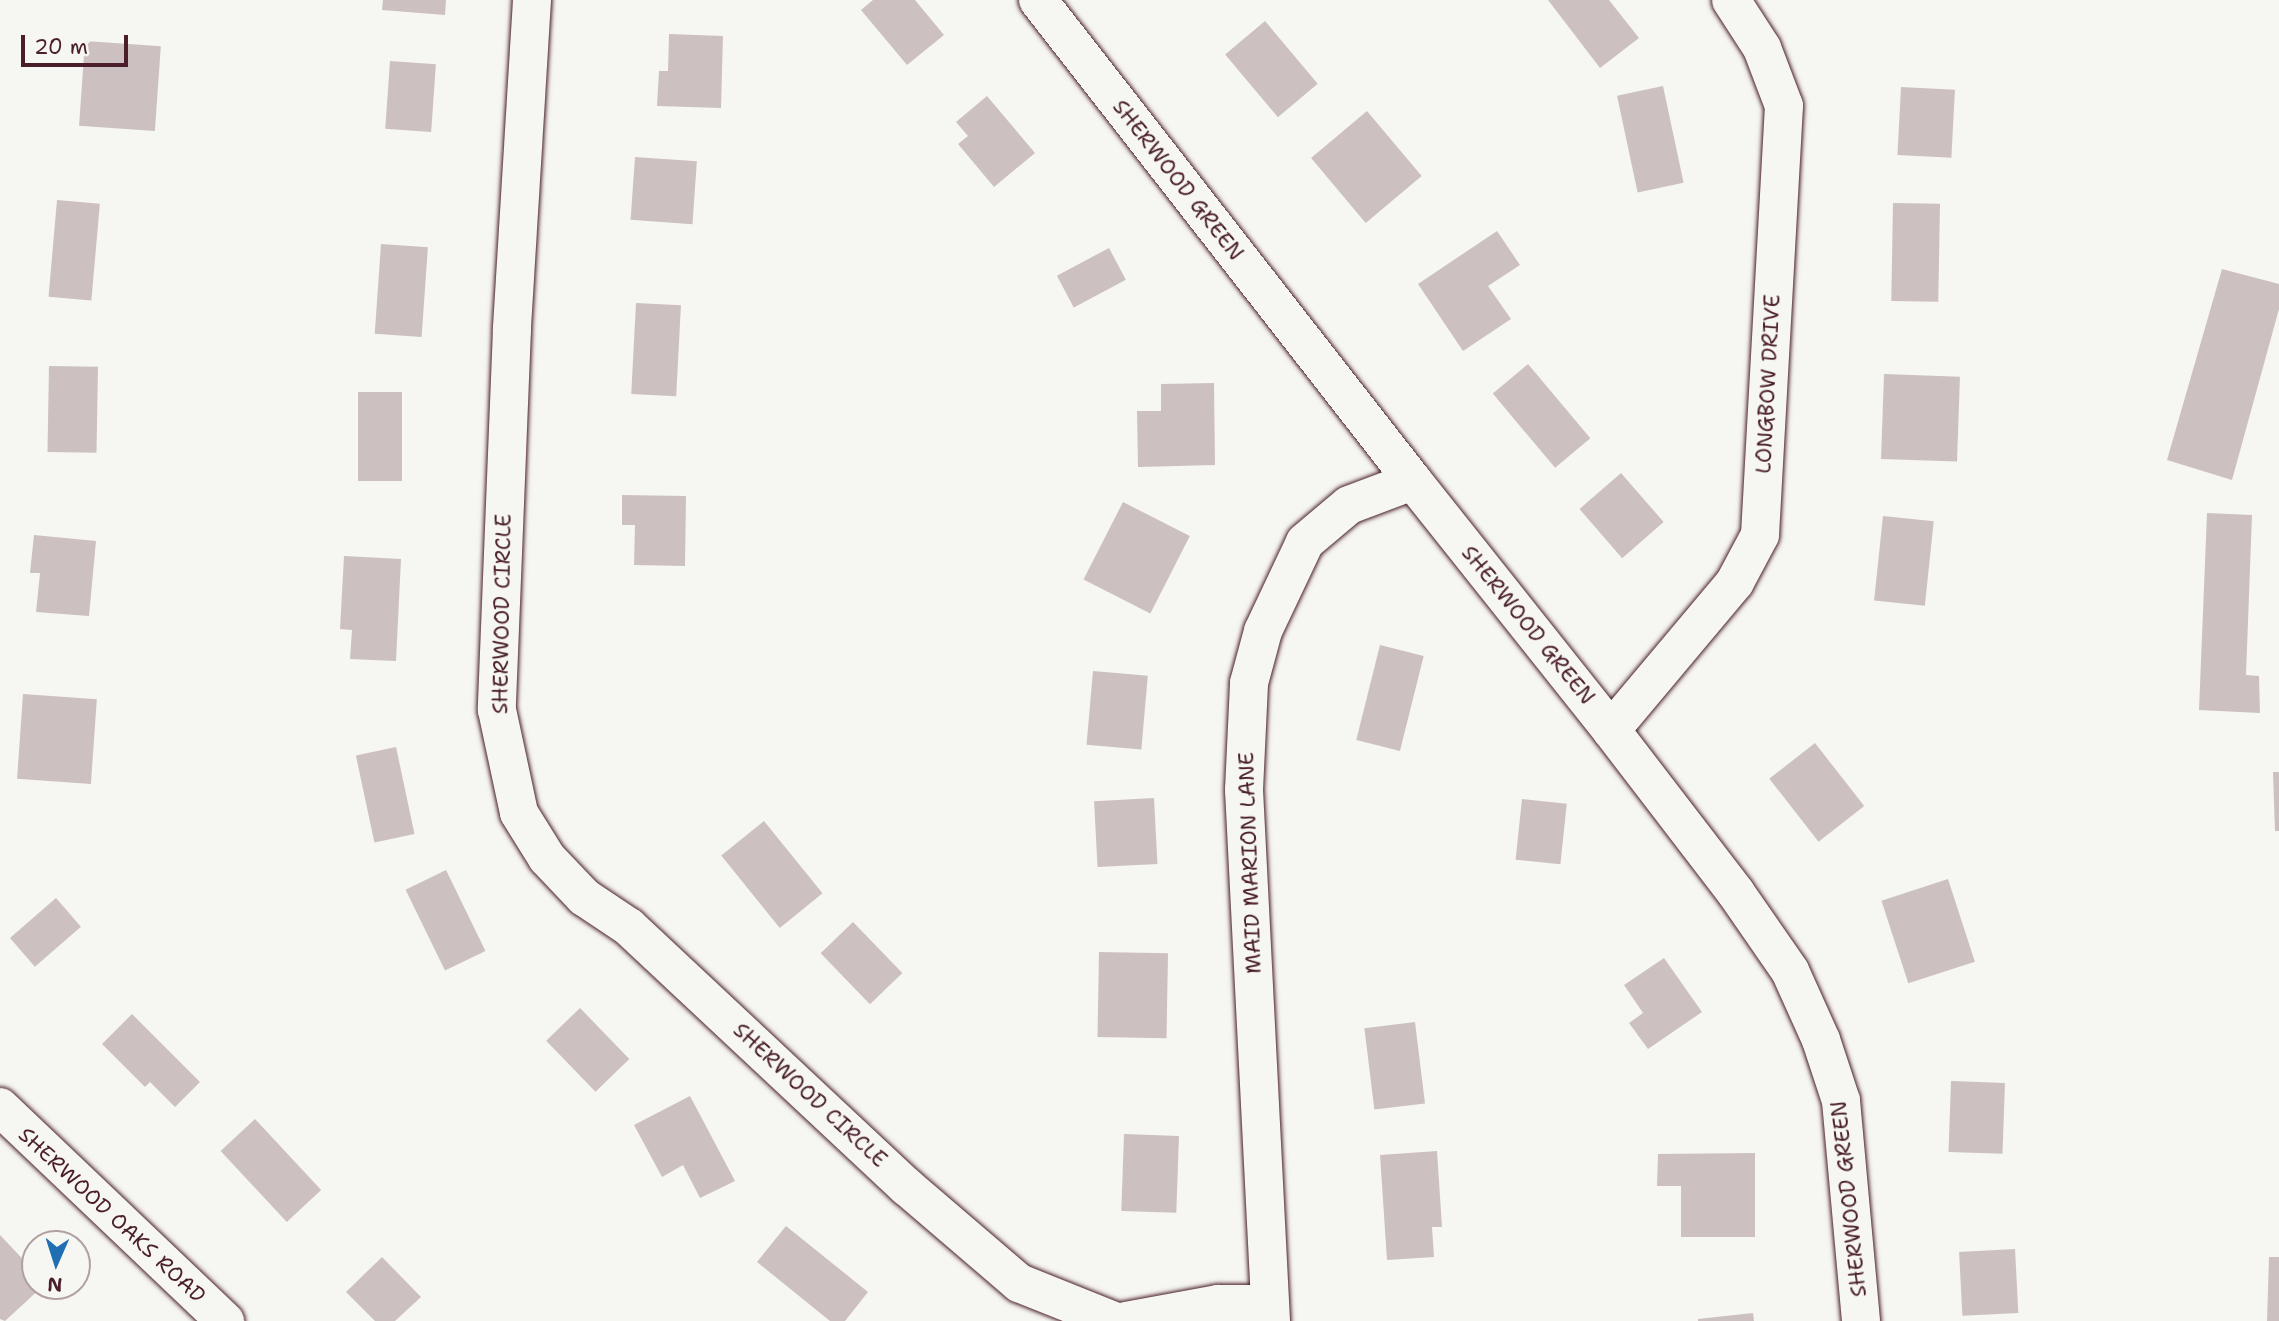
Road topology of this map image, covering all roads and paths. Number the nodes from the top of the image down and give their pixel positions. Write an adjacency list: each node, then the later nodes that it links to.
1 (532, 0): 9 (street, SHERWOOD CIRCLE)
2 (1038, 0): 4 (street, SHERWOOD GREEN)
3 (1731, 0): 5 (street, LONGBOW DRIVE)
4 (1413, 481): 5 (street, SHERWOOD GREEN); 7 (street, MAID MARION LANE)
5 (1611, 730): 11 (street, SHERWOOD GREEN)
6 (0, 1108): 8 (street, SHERWOOD OAKS ROAD)
7 (1270, 1312): 10 (street)
8 (225, 1321)
9 (1115, 1321)
10 (1126, 1321)
11 (1861, 1321)

